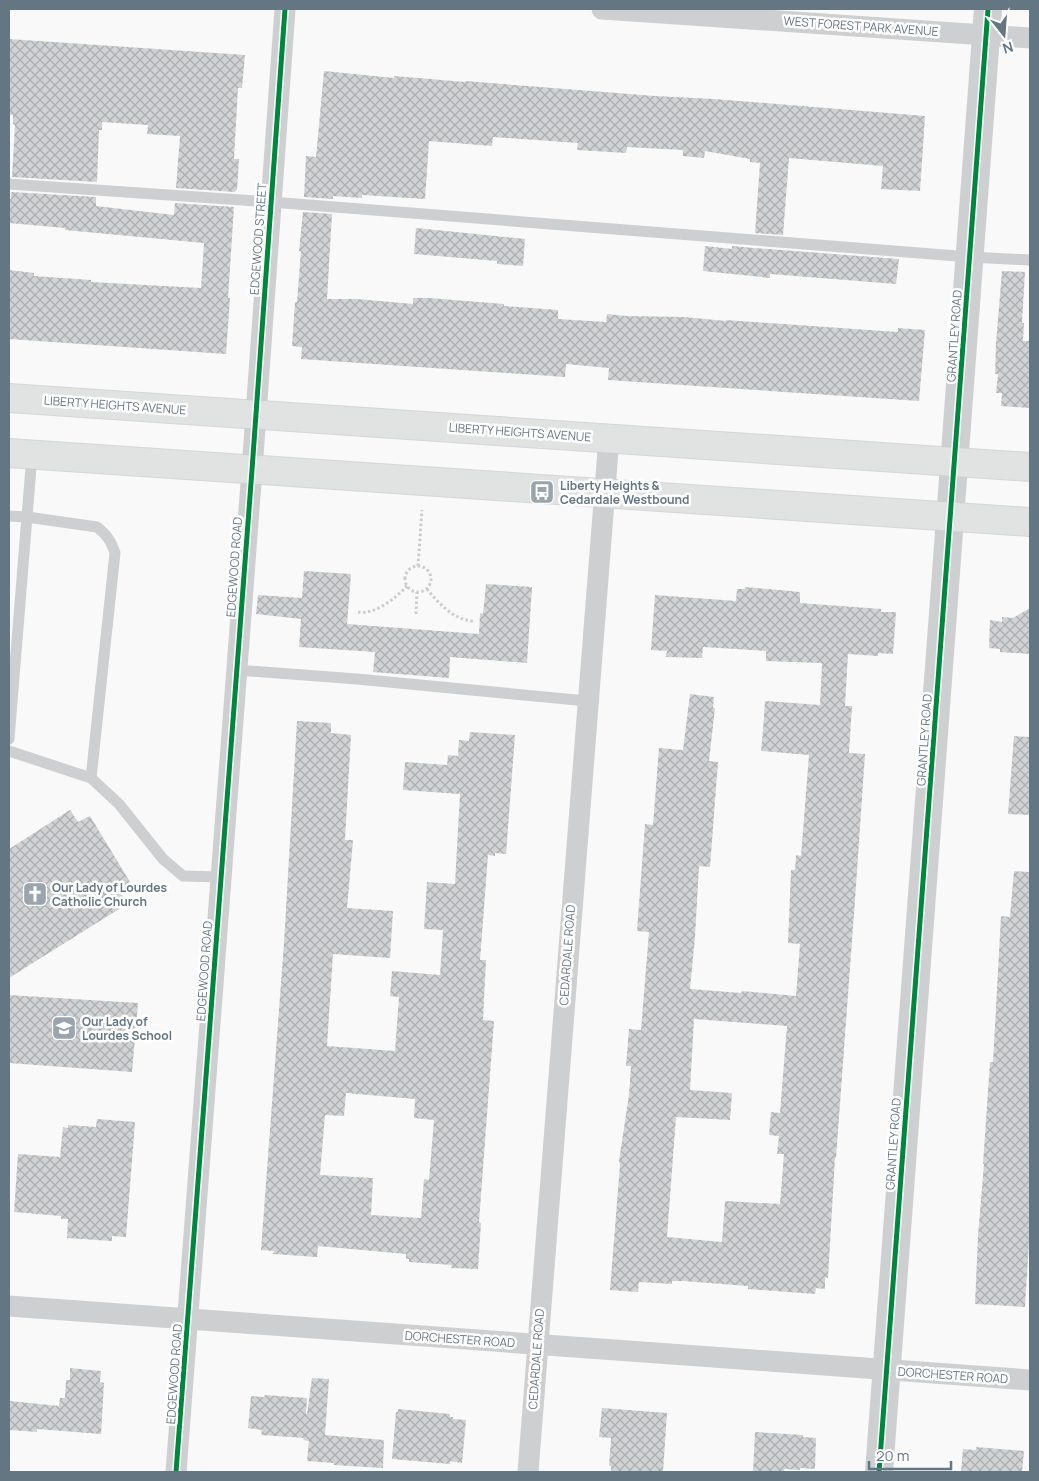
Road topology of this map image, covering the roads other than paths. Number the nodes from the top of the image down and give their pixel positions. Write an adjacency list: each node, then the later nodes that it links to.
1 (285, 9): 6 (street, EDGEWOOD STREET)
2 (602, 9): 3 (street, WEST FOREST PARK AVENUE)
3 (987, 22): 4 (street, WEST FOREST PARK AVENUE); 7 (street, GRANTLEY ROAD)
4 (1030, 38)
5 (9, 184): 6 (lane)
6 (271, 202): 7 (lane); 10 (street, EDGEWOOD STREET)
7 (970, 256): 8 (lane); 13 (street, GRANTLEY ROAD)
8 (1030, 260)
9 (9, 398): 10 (main road, LIBERTY HEIGHTS AVENUE)
10 (256, 414): 11 (main road, LIBERTY HEIGHTS AVENUE); 15 (street, EDGEWOOD STREET)
11 (609, 438): 13 (main road, LIBERTY HEIGHTS AVENUE); 16 (street, CEDARDALE ROAD)
12 (20, 454): 15 (main road); 19 (lane)
13 (956, 461): 14 (main road, LIBERTY HEIGHTS AVENUE); 18 (street, GRANTLEY ROAD)
14 (1030, 466)
15 (252, 470): 16 (main road); 21 (street, EDGEWOOD ROAD)
16 (604, 494): 18 (main road); 22 (street, CEDARDALE ROAD)
17 (9, 516): 19 (lane)
18 (951, 516): 20 (main road); 30 (street, GRANTLEY ROAD)
19 (27, 517): 23 (lane); 25 (lane)
20 (1030, 522)
21 (236, 670): 22 (lane); 26 (street, EDGEWOOD ROAD)
22 (587, 701): 29 (street, CEDARDALE ROAD)
23 (9, 739)
24 (9, 751): 25 (lane)
25 (90, 778): 26 (lane)
26 (220, 877): 28 (street, EDGEWOOD ROAD)
27 (9, 1306): 28 (street, DORCHESTER ROAD)
28 (188, 1318): 29 (street, DORCHESTER ROAD); 32 (street, EDGEWOOD ROAD)
29 (537, 1344): 30 (street, DORCHESTER ROAD); 33 (street, CEDARDALE ROAD)
30 (886, 1370): 31 (street, DORCHESTER ROAD); 34 (street, GRANTLEY ROAD)
31 (1030, 1380)
32 (176, 1472)
33 (528, 1472)
34 (879, 1472)

